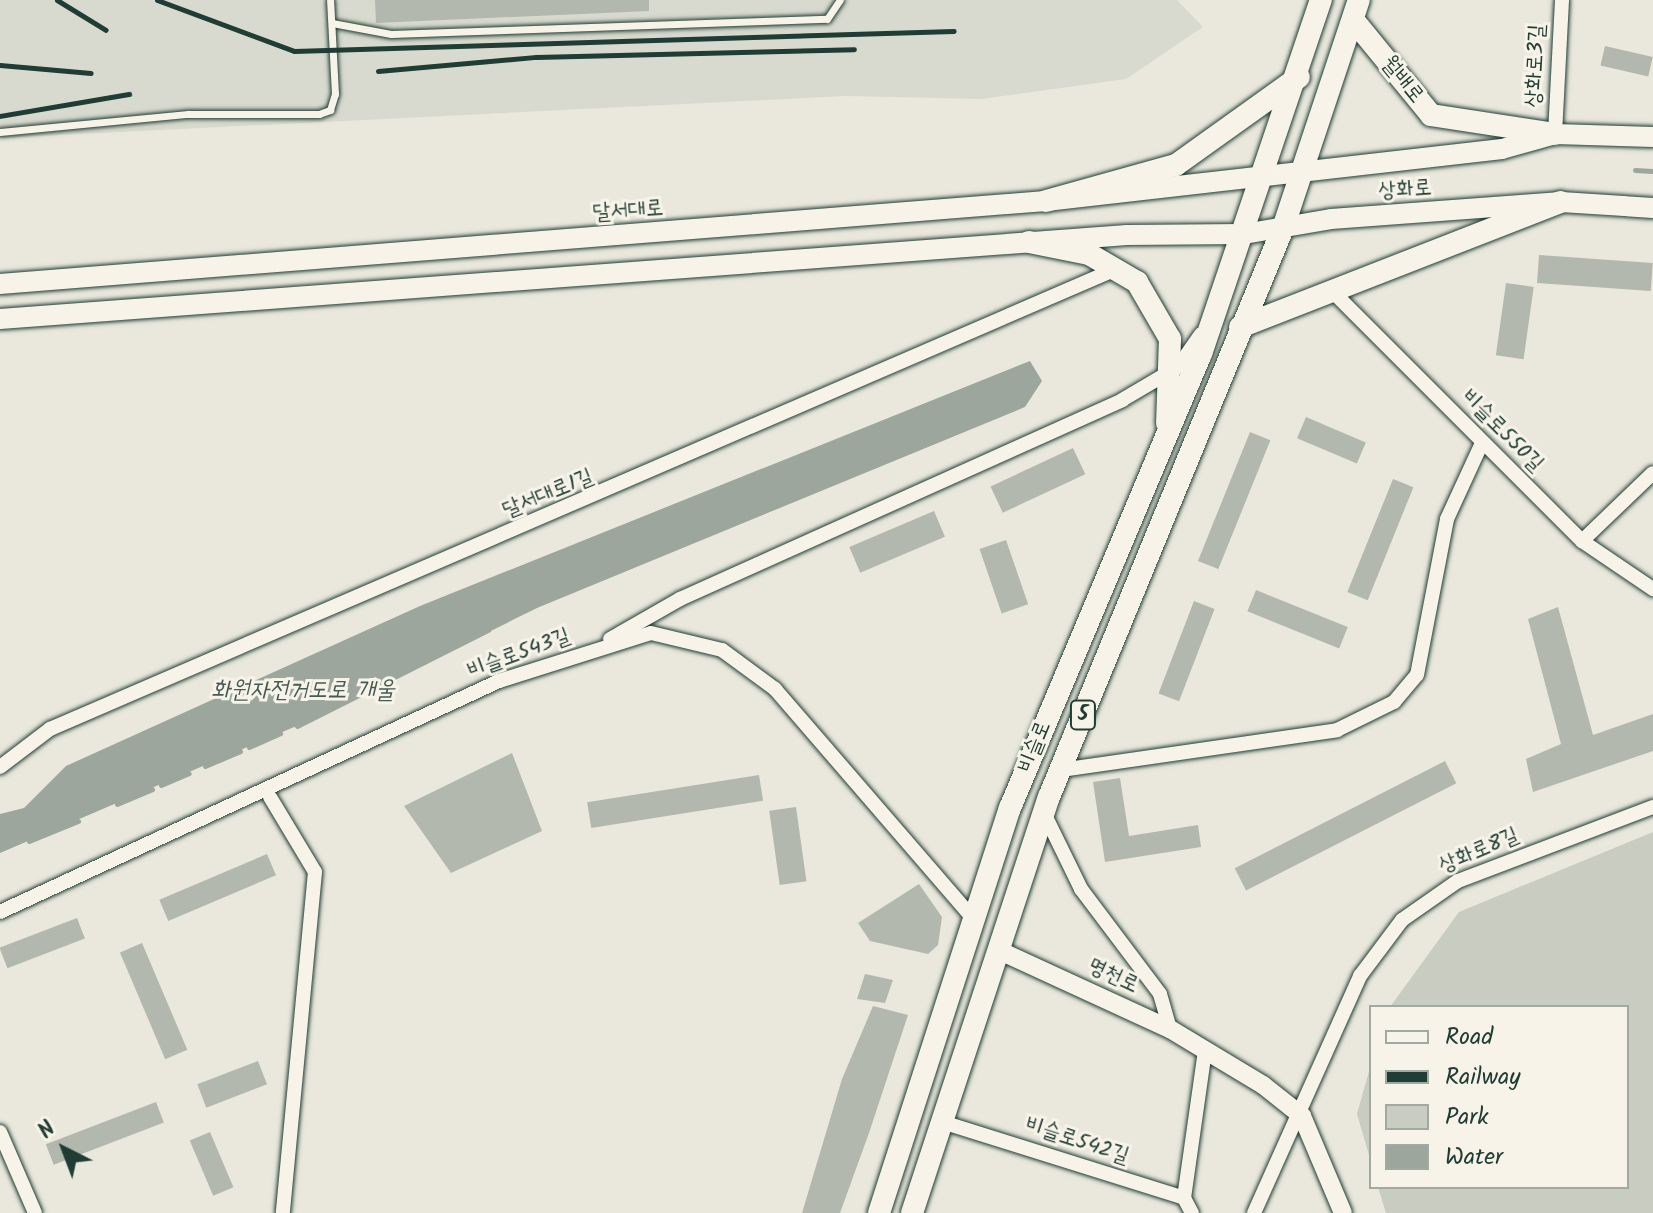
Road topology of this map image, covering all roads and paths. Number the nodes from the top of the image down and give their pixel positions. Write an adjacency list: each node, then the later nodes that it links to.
1 (330, 0): 6 (lane)
2 (840, 0): 6 (lane)
3 (1321, 0): 7 (main road)
4 (1562, 0): 9 (street, 상화로3길)
5 (1357, 11): 9 (main road, 월배로); 11 (main road, 월배로)
6 (332, 23): 8 (lane)
7 (1300, 77): 12 (main road); 13 (main road)
8 (0, 132)
9 (1555, 134): 10 (main road, 상화로); 11 (main road, 상화로)
10 (1653, 137)
11 (1302, 174): 12 (main road, 상화로); 16 (main road, 월배로)
12 (1260, 179): 13 (main road, 달서대로); 17 (main road, 비슬로 / 5)
13 (1046, 201): 20 (main road, 달서대로)
14 (1561, 202): 15 (main road, 상화로); 16 (main road, 상화로); 21 (main road)
15 (1653, 208)
16 (1283, 228): 17 (main road, 상화로); 24 (main road, 비슬로 / 5)
17 (1244, 234): 18 (main road, 상화로); 23 (main road, 비슬로 / 5)
18 (1029, 242): 19 (main road); 22 (main road)
19 (1116, 269): 25 (main road); 32 (street, 달서대로1길)
20 (0, 284)
21 (1332, 291): 24 (main road); 27 (street, 비슬로550길)
22 (0, 319)
23 (1211, 321): 25 (street); 26 (main road, 비슬로 / 5)
24 (1240, 327): 33 (main road, 비슬로 / 5)
25 (1167, 376): 26 (main road); 31 (street)
26 (1167, 434): 38 (main road, 비슬로 / 5)
27 (1482, 443): 29 (street, 비슬로550길); 33 (street, 비슬로)
28 (1653, 473): 29 (street)
29 (1582, 541): 30 (street, 비슬로550길)
30 (1653, 589)
31 (576, 657): 37 (street, 비슬로543길); 38 (street, 비슬로543길)
32 (0, 767)
33 (1061, 770): 36 (main road, 비슬로 / 5)
34 (270, 797): 47 (street)
35 (1653, 807): 42 (street, 상화로8길)
36 (1044, 813): 39 (main road, 비슬로 / 5); 40 (street)
37 (0, 912)
38 (975, 921): 48 (main road, 비슬로 / 5)
39 (998, 950): 40 (street, 명천로); 43 (main road, 비슬로 / 5)
40 (1170, 1029): 41 (street, 명천로)
41 (1205, 1051): 42 (street, 명천로); 45 (street)
42 (1302, 1116): 51 (street); 52 (street)
43 (939, 1121): 45 (street, 비슬로542길); 49 (main road, 비슬로 / 5)
44 (0, 1132): 46 (street)
45 (1184, 1198): 50 (street)
46 (35, 1213)
47 (283, 1213)
48 (879, 1213)
49 (912, 1213)
50 (1192, 1213)
51 (1254, 1213)
52 (1343, 1213)

